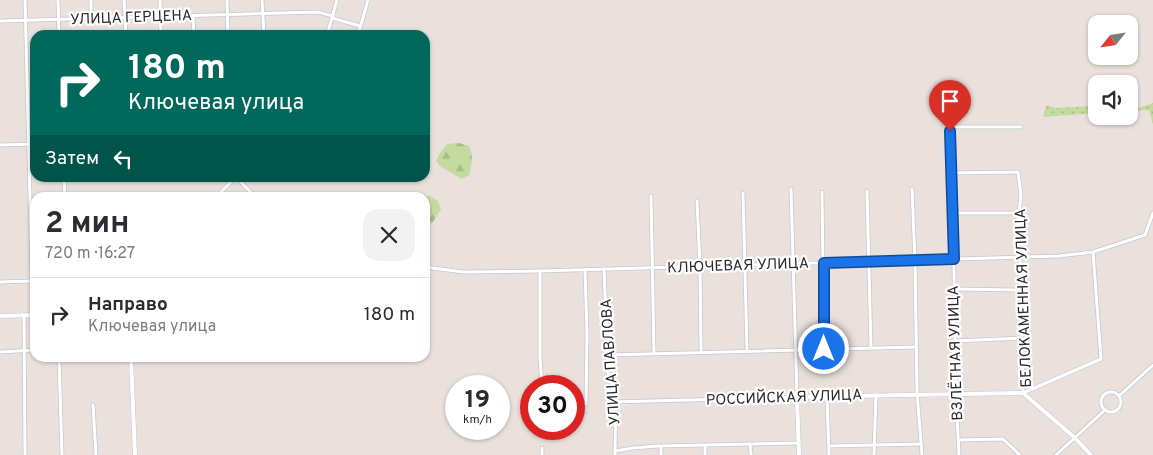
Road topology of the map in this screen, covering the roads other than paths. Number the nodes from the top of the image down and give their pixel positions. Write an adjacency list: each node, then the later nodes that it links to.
1 (26, 0): 17 (street)
2 (58, 0): 18 (street)
3 (91, 0): 15 (street)
4 (124, 0): 16 (street)
5 (160, 0): 13 (street)
6 (227, 0): 11 (street)
7 (262, 0): 10 (street)
8 (337, 0): 14 (street)
9 (368, 0): 20 (street)
10 (263, 13): 11 (street, УЛИЦА ГЕРЦЕНА); 14 (street, УЛИЦА ГЕРЦЕНА); 26 (street)
11 (227, 14): 12 (street, УЛИЦА ГЕРЦЕНА); 25 (street)
12 (193, 16): 13 (street, УЛИЦА ГЕРЦЕНА); 24 (street)
13 (160, 17): 16 (street, УЛИЦА ГЕРЦЕНА); 23 (street)
14 (333, 17): 20 (street, УЛИЦА ГЕРЦЕНА); 27 (street)
15 (91, 18): 16 (street, УЛИЦА ГЕРЦЕНА); 18 (street, УЛИЦА ГЕРЦЕНА)
16 (125, 18): 22 (street)
17 (26, 20): 18 (street, УЛИЦА ГЕРЦЕНА); 19 (street, УЛИЦА ГЕРЦЕНА); 30 (street)
18 (58, 20): 21 (street)
19 (0, 21)
20 (360, 26): 28 (street)
21 (59, 30)
22 (126, 30)
23 (161, 30)
24 (194, 30)
25 (228, 30)
26 (264, 30)
27 (329, 30)
28 (359, 30)
29 (1021, 127): 32 (street, ВЗЛЁТНАЯ УЛИЦА)
30 (29, 144): 31 (street); 44 (street)
31 (0, 145)
32 (950, 173): 45 (street, ВЗЛЁТНАЯ УЛИЦА); 46 (street, БЕЛОКАМЕННАЯ УЛИЦА)
33 (232, 182): 38 (street)
34 (240, 182): 39 (street)
35 (791, 189): 53 (street)
36 (912, 189): 51 (street)
37 (867, 191): 52 (street)
38 (221, 192)
39 (250, 192)
40 (822, 192): 54 (street)
41 (743, 193): 56 (street)
42 (651, 196): 57 (street)
43 (697, 201): 55 (street)
44 (30, 212)
45 (953, 213): 46 (street); 50 (street, ВЗЛЁТНАЯ УЛИЦА)
46 (1019, 213): 49 (street, БЕЛОКАМЕННАЯ УЛИЦА)
47 (1153, 213): 48 (street, КЛЮЧЕВАЯ УЛИЦА)
48 (1093, 252): 49 (street, КЛЮЧЕВАЯ УЛИЦА); 86 (street)
49 (1020, 257): 50 (street, КЛЮЧЕВАЯ УЛИЦА); 65 (street, БЕЛОКАМЕННАЯ УЛИЦА)
50 (954, 259): 51 (street, КЛЮЧЕВАЯ УЛИЦА); 64 (street, ВЗЛЁТНАЯ УЛИЦА)
51 (915, 260): 52 (street, КЛЮЧЕВАЯ УЛИЦА); 71 (street)
52 (870, 261): 54 (street, КЛЮЧЕВАЯ УЛИЦА); 72 (street)
53 (794, 263): 54 (street, КЛЮЧЕВАЯ УЛИЦА); 56 (street, КЛЮЧЕВАЯ УЛИЦА); 75 (street)
54 (824, 263): 73 (street)
55 (700, 266): 56 (street, КЛЮЧЕВАЯ УЛИЦА); 57 (street, КЛЮЧЕВАЯ УЛИЦА); 79 (street)
56 (746, 266): 77 (street)
57 (653, 267): 59 (street, КЛЮЧЕВАЯ УЛИЦА); 80 (street)
58 (430, 268): 61 (street, КЛЮЧЕВАЯ УЛИЦА)
59 (604, 269): 60 (street, КЛЮЧЕВАЯ УЛИЦА); 81 (street, УЛИЦА ПАВЛОВА)
60 (585, 270): 61 (street, КЛЮЧЕВАЯ УЛИЦА); 94 (street)
61 (540, 271): 85 (street)
62 (30, 281): 63 (street)
63 (0, 282)
64 (954, 289): 65 (street); 70 (street, ВЗЛЁТНАЯ УЛИЦА)
65 (1021, 290): 69 (street, БЕЛОКАМЕННАЯ УЛИЦА)
66 (30, 315): 68 (street)
67 (0, 316): 68 (street)
68 (24, 316): 76 (street)
69 (1022, 338): 70 (street); 86 (street, БЕЛОКАМЕННАЯ УЛИЦА)
70 (954, 341): 88 (street, ВЗЛЁТНАЯ УЛИЦА)
71 (916, 347): 72 (street); 87 (street)
72 (871, 348): 73 (street)
73 (824, 349): 75 (street)
74 (30, 350): 76 (street)
75 (795, 350): 77 (street); 92 (street)
76 (24, 351): 78 (street); 108 (street)
77 (747, 351): 79 (street)
78 (0, 352)
79 (701, 352): 80 (street)
80 (654, 354): 81 (street)
81 (607, 356): 93 (street, УЛИЦА ПАВЛОВА)
82 (59, 362): 109 (street)
83 (131, 362): 111 (street)
84 (1153, 365): 91 (street)
85 (541, 375)
86 (1024, 392): 88 (street, РОССИЙСКАЯ УЛИЦА); 97 (street, БЕЛОКАМЕННАЯ УЛИЦА)
87 (918, 394): 88 (street, РОССИЙСКАЯ УЛИЦА); 89 (street, РОССИЙСКАЯ УЛИЦА); 101 (street)
88 (956, 394): 98 (street, ВЗЛЁТНАЯ УЛИЦА)
89 (876, 395): 90 (street, РОССИЙСКАЯ УЛИЦА); 104 (street)
90 (828, 396): 92 (street, РОССИЙСКАЯ УЛИЦА); 103 (street)
91 (1119, 396): 96 (street); 96 (street)
92 (797, 397): 93 (street, РОССИЙСКАЯ УЛИЦА); 99 (street)
93 (613, 402): 107 (street, УЛИЦА ПАВЛОВА)
94 (585, 404)
95 (93, 405): 110 (street)
96 (1105, 410): 97 (street)
97 (1074, 437): 122 (street); 123 (street, БЕЛОКАМЕННАЯ УЛИЦА)
98 (958, 440): 120 (street, ВЗЛЁТНАЯ УЛИЦА); 121 (street)
99 (799, 443): 100 (street); 116 (street)
100 (750, 444): 102 (street); 115 (street)
101 (922, 444): 104 (street); 119 (street)
102 (704, 446): 105 (street); 114 (street)
103 (829, 446): 104 (street); 117 (street)
104 (874, 446): 118 (street)
105 (661, 447): 107 (street); 113 (street)
106 (542, 448): 112 (street)
107 (615, 453)
108 (24, 455)
109 (62, 455)
110 (96, 455)
111 (135, 455)
112 (542, 455)
113 (661, 455)
114 (705, 455)
115 (751, 455)
116 (799, 455)
117 (829, 455)
118 (874, 455)
119 (922, 455)
120 (959, 455)
121 (1020, 455)
122 (1056, 455)
123 (1091, 455)

